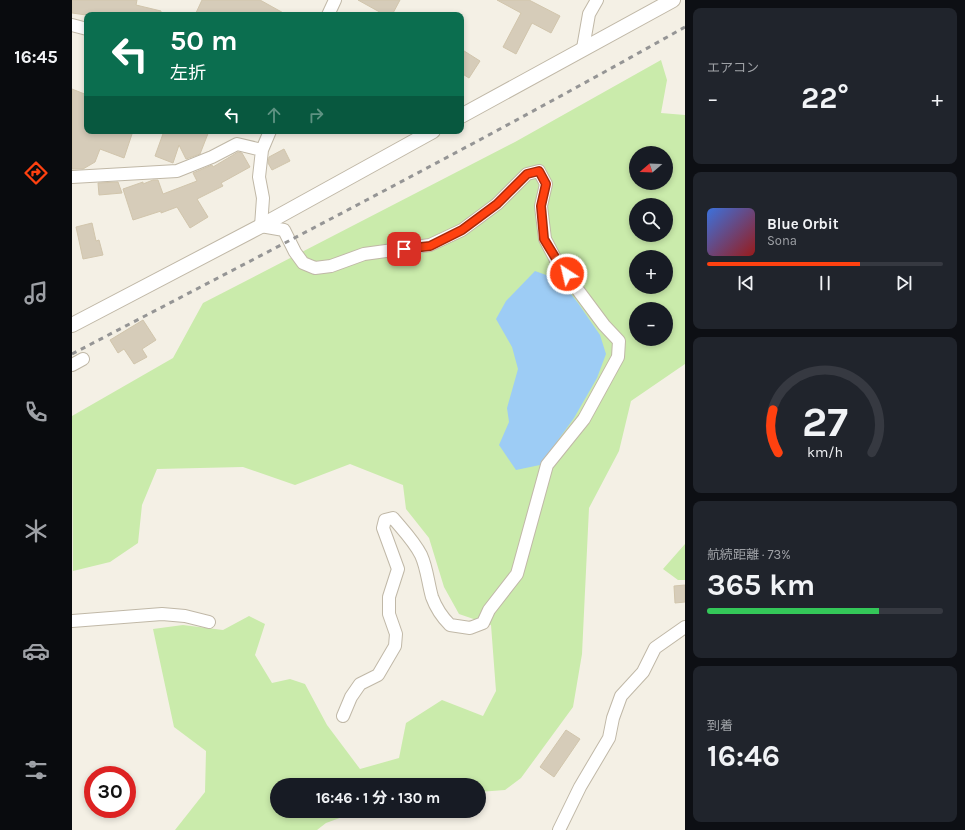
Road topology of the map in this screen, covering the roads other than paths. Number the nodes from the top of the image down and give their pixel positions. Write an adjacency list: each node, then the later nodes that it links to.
1 (335, 0): 4 (street)
2 (597, 0): 7 (street)
3 (673, 0): 7 (street)
4 (329, 12)
5 (72, 25): 6 (street)
6 (84, 28)
7 (583, 48): 8 (street)
8 (464, 114)
9 (269, 134): 11 (street)
10 (428, 134): 13 (street)
11 (262, 150): 12 (street); 13 (street)
12 (72, 177)
13 (261, 226): 14 (street); 18 (street)
14 (72, 325)
15 (72, 621): 16 (street)
16 (209, 622)
17 (685, 626): 19 (street)
18 (343, 716)
19 (559, 830)

